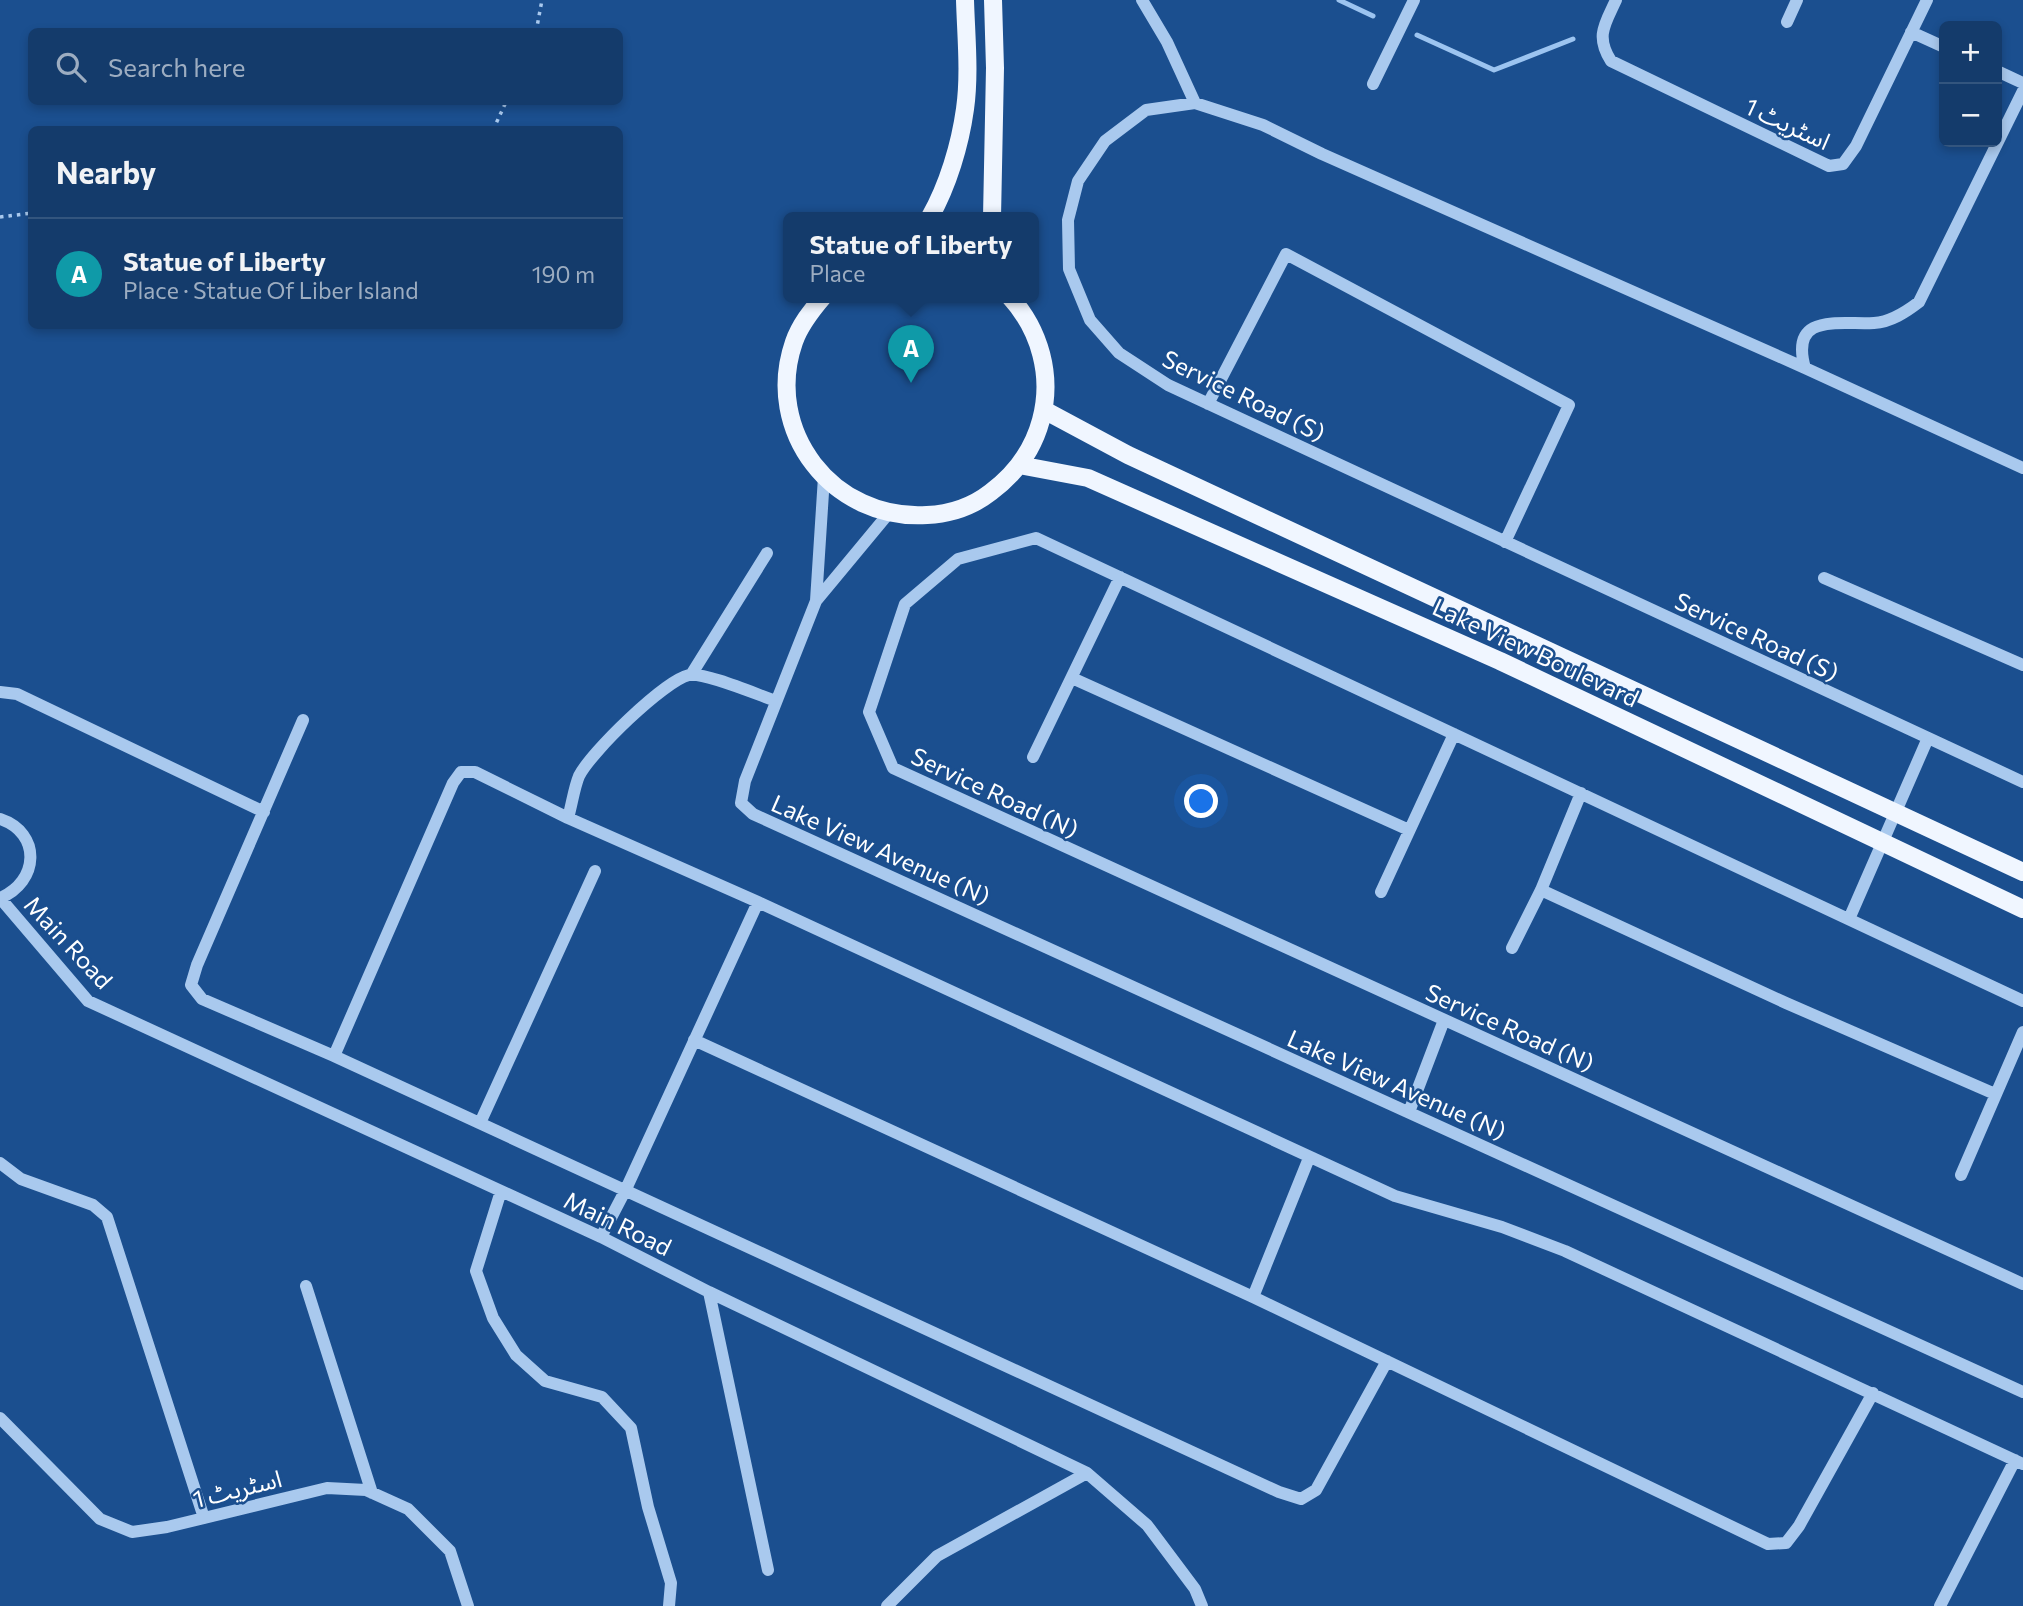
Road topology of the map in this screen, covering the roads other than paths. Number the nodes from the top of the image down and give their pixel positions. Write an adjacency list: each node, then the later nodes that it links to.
1 (965, 0): 16 (main road)
2 (993, 0): 17 (main road)
3 (1142, 0): 15 (street)
4 (1414, 0): 12 (street)
5 (1616, 0): 9 (street, اسٹریٹ 1)
6 (1797, 0): 8 (street)
7 (1927, 0): 9 (street, اسٹریٹ 1)
8 (1787, 22)
9 (1911, 32): 10 (street)
10 (1939, 45)
11 (2002, 73): 13 (street)
12 (1373, 83)
13 (2023, 83)
14 (2023, 90): 20 (street)
15 (1195, 103): 20 (street, Service Road (S)); 21 (street, Service Road (S))
16 (932, 212)
17 (992, 212)
18 (817, 303): 25 (main road)
19 (1015, 303): 22 (main road)
20 (1805, 368): 24 (street, Service Road (S))
21 (1208, 404): 27 (street, Service Road (S)); 27 (street)
22 (1044, 410): 23 (main road); 44 (main road, Lake View Boulevard)
23 (1019, 465): 26 (main road); 48 (main road, Lake View Boulevard)
24 (2023, 468)
25 (824, 477): 26 (main road); 31 (street)
26 (889, 513): 31 (street)
27 (1505, 542): 39 (street, Service Road (S))
28 (767, 553): 33 (street)
29 (1120, 577): 34 (street); 38 (street, Service Road (N)); 59 (street, Service Road (N))
30 (1824, 578): 32 (street)
31 (816, 601): 36 (street)
32 (2023, 665)
33 (691, 674): 36 (street); 45 (street)
34 (1072, 678): 40 (street); 47 (street)
35 (0, 692): 43 (street)
36 (776, 701): 64 (street, Lake View Avenue (N))
37 (303, 720): 43 (street)
38 (1454, 734): 42 (street, Service Road (N)); 47 (street)
39 (1928, 738): 41 (street, Service Road (S)); 44 (street)
40 (1032, 757)
41 (2023, 782)
42 (1581, 793): 51 (street); 56 (street, Service Road (N))
43 (264, 812): 62 (street)
44 (1896, 813): 48 (street); 50 (main road, Lake View Boulevard)
45 (568, 818): 54 (street); 62 (street)
46 (0, 819): 53 (street)
47 (1409, 830): 52 (street)
48 (1883, 842): 55 (main road, Lake View Boulevard); 56 (street)
49 (595, 871): 65 (street)
50 (2023, 872)
51 (1541, 890): 57 (street); 63 (street)
52 (1381, 892)
53 (0, 898): 70 (street, Main Road)
54 (758, 902): 61 (street); 66 (street)
55 (2023, 909)
56 (1849, 919): 58 (street, Service Road (N))
57 (1512, 948)
58 (2023, 1001)
59 (1444, 1020): 64 (street); 72 (street, Service Road (N))
60 (2023, 1032): 63 (street)
61 (694, 1040): 69 (street); 75 (street)
62 (334, 1055): 65 (street)
63 (1995, 1094): 68 (street)
64 (1409, 1112): 77 (street, Lake View Avenue (N))
65 (480, 1123): 69 (street)
66 (1309, 1158): 75 (street); 78 (street)
67 (0, 1163): 83 (street)
68 (1961, 1175)
69 (626, 1189): 71 (street); 76 (street)
70 (501, 1191): 71 (street, Main Road); 86 (street)
71 (601, 1237): 74 (street, Main Road)
72 (2023, 1284)
73 (306, 1286): 82 (street)
74 (709, 1292): 81 (street, Main Road); 84 (street)
75 (1253, 1297): 76 (street)
76 (1387, 1361): 78 (street)
77 (2023, 1392)
78 (1873, 1394): 80 (street)
79 (0, 1418): 83 (street, اسٹریٹ 1)
80 (2019, 1462): 89 (street)
81 (1087, 1473): 87 (street); 88 (street, Main Road)
82 (372, 1493): 83 (street, اسٹریٹ 1); 85 (street, اسٹریٹ 1)
83 (204, 1518)
84 (768, 1570)
85 (468, 1606)
86 (669, 1606)
87 (887, 1606)
88 (1202, 1606)
89 (1940, 1606)

